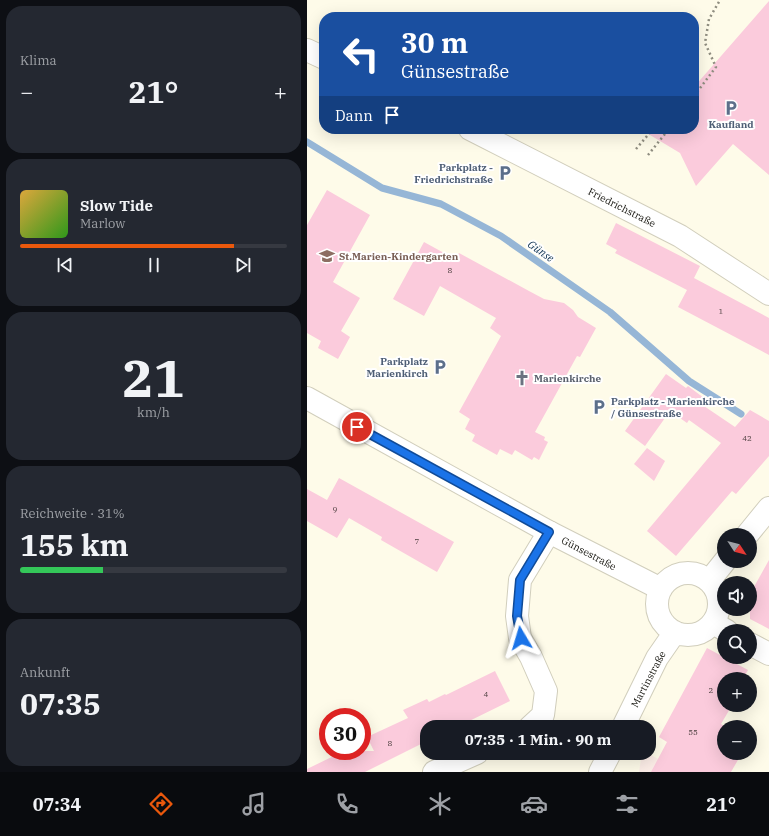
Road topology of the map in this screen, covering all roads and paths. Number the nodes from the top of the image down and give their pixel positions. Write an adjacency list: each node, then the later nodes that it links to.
1 (720, 0): 4 (path)
2 (307, 50): 3 (street)
3 (319, 56)
4 (699, 89)
5 (480, 134): 10 (street, Friedrichstraße)
6 (649, 134): 8 (path)
7 (665, 134): 9 (path)
8 (636, 149)
9 (648, 155)
10 (769, 294)
11 (307, 398): 14 (street, Günsestraße)
12 (769, 508): 13 (street)
13 (753, 528)
14 (549, 532): 17 (street, Günsestraße); 23 (street)
15 (719, 568): 16 (street)
16 (709, 581): 17 (street); 18 (street)
17 (661, 589): 20 (street)
18 (719, 624)
19 (717, 628): 20 (street)
20 (675, 632): 24 (street, Martinstraße)
21 (757, 648): 22 (street)
22 (769, 654)
23 (538, 720)
24 (626, 720)
25 (461, 760): 27 (street)
26 (606, 760): 28 (street)
27 (434, 772)
28 (600, 772)

